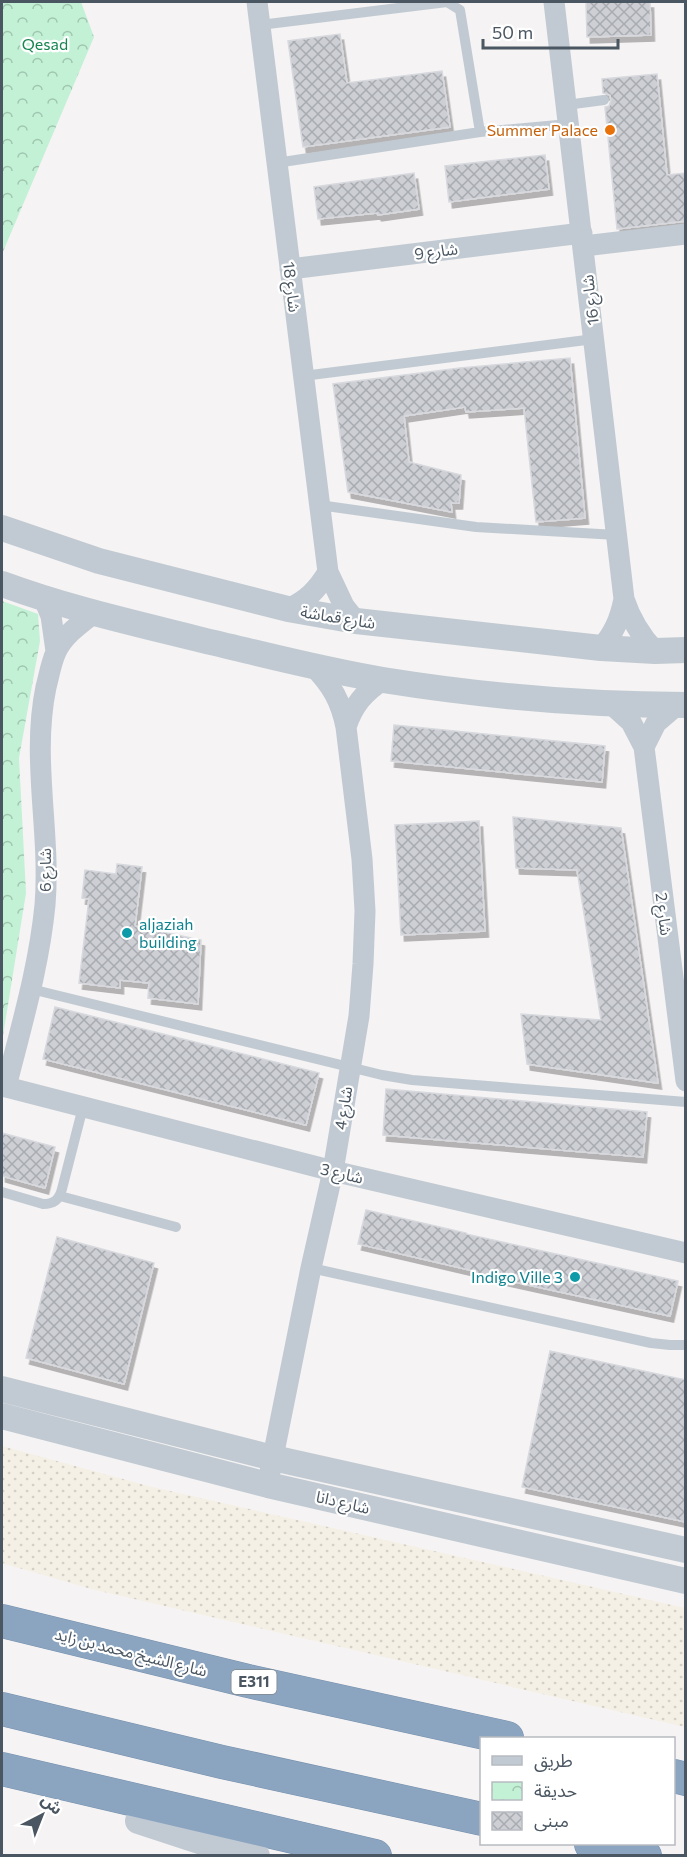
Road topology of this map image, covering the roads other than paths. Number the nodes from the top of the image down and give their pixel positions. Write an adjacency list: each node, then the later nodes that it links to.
1 (257, 2): 3 (street, شارع 18)
2 (554, 2): 5 (street, شارع 16)
3 (260, 25): 6 (lane); 7 (street, شارع 18)
4 (604, 100): 5 (lane)
5 (568, 114): 6 (lane); 9 (street, شارع 16)
6 (480, 132): 7 (lane)
7 (276, 163): 10 (street, شارع 18)
8 (686, 234): 9 (street, شارع 9)
9 (583, 239): 10 (street, شارع 9); 11 (street, شارع 16)
10 (290, 269): 12 (street, شارع 18)
11 (594, 339): 12 (lane); 15 (street, شارع 16)
12 (303, 376): 13 (street, شارع 18)
13 (319, 505): 15 (lane); 16 (street, شارع 18)
14 (2, 528): 20 (street, شارع قماشة)
15 (617, 535): 19 (street, شارع 16)
16 (328, 572): 20 (street); 22 (street, شارع 18)
17 (2, 584): 18 (street)
18 (44, 599): 21 (street); 25 (street, شارع 6)
19 (624, 599): 23 (street, شارع 16); 26 (street, شارع 16)
20 (288, 609): 22 (street, شارع قماشة)
21 (94, 613): 25 (street, شارع 6); 27 (street)
22 (356, 621): 23 (street, شارع قماشة)
23 (601, 648): 26 (street, شارع قماشة)
24 (686, 650): 26 (street, شارع قماشة)
25 (56, 651): 33 (street, شارع 6)
26 (655, 651)
27 (313, 666): 28 (street); 31 (street, شارع 4)
28 (383, 680): 29 (street); 31 (street)
29 (610, 703): 30 (street); 32 (street, شارع 2)
30 (681, 705): 32 (street)
31 (346, 727): 34 (street, شارع 4)
32 (644, 747): 35 (street, شارع 2)
33 (32, 989): 34 (lane); 36 (street, شارع 6)
34 (350, 1068): 37 (lane); 39 (street, شارع 4)
35 (686, 1081)
36 (4, 1086): 38 (street, شارع 3)
37 (686, 1102)
38 (83, 1107): 39 (street, شارع 3); 41 (lane)
39 (333, 1172): 43 (street, شارع 3); 44 (street, شارع 4)
40 (2, 1192): 41 (lane)
41 (60, 1196): 42 (lane)
42 (176, 1227)
43 (686, 1253)
44 (311, 1268): 45 (lane); 48 (street, شارع 4)
45 (686, 1345)
46 (2, 1389): 48 (street, شارع دانا)
47 (2, 1416): 49 (street, شارع دانا)
48 (273, 1458): 49 (street, شارع 4); 50 (street, شارع دانا)
49 (268, 1485): 51 (street, شارع دانا)
50 (686, 1550)
51 (686, 1581)
52 (2, 1621): 54 (highway, شارع الشيخ محمد بن زايد / E311)
53 (2, 1709): 57 (highway)
54 (502, 1737)
55 (2, 1769): 62 (highway)
56 (2, 1789): 58 (highway)
57 (480, 1819)
58 (138, 1821): 60 (street); 61 (highway)
59 (596, 1845): 63 (highway)
60 (257, 1856)
61 (307, 1856)
62 (375, 1856)
63 (645, 1856)

